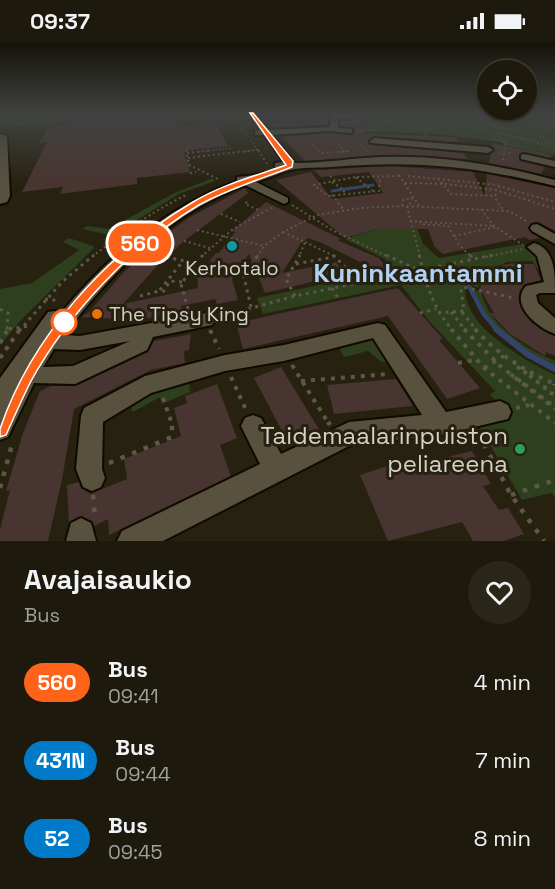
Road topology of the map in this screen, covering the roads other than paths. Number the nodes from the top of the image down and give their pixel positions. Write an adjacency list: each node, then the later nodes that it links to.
1 (3, 137): 12 (street)
2 (267, 137): 7 (street)
3 (426, 139): 4 (street); 5 (street); 8 (street)
4 (374, 141)
5 (488, 150)
6 (524, 157): 9 (street)
7 (275, 161): 8 (street); 10 (street)
8 (434, 162): 11 (street)
9 (555, 164)
10 (243, 180): 13 (street); 21 (street)
11 (555, 183)
12 (0, 200)
13 (284, 200)
14 (537, 228): 15 (street)
15 (555, 241): 16 (street)
16 (550, 263): 17 (street)
17 (555, 288): 19 (street)
18 (199, 321): 20 (street)
19 (555, 327)
20 (145, 332): 21 (street); 22 (street)
21 (48, 342): 23 (street)
22 (39, 376)
23 (3, 403): 27 (street)
24 (500, 412): 25 (street)
25 (441, 424): 28 (street); 29 (street)
26 (253, 426): 28 (street)
27 (0, 429)
28 (276, 470): 30 (street)
29 (97, 476)
30 (132, 541)

